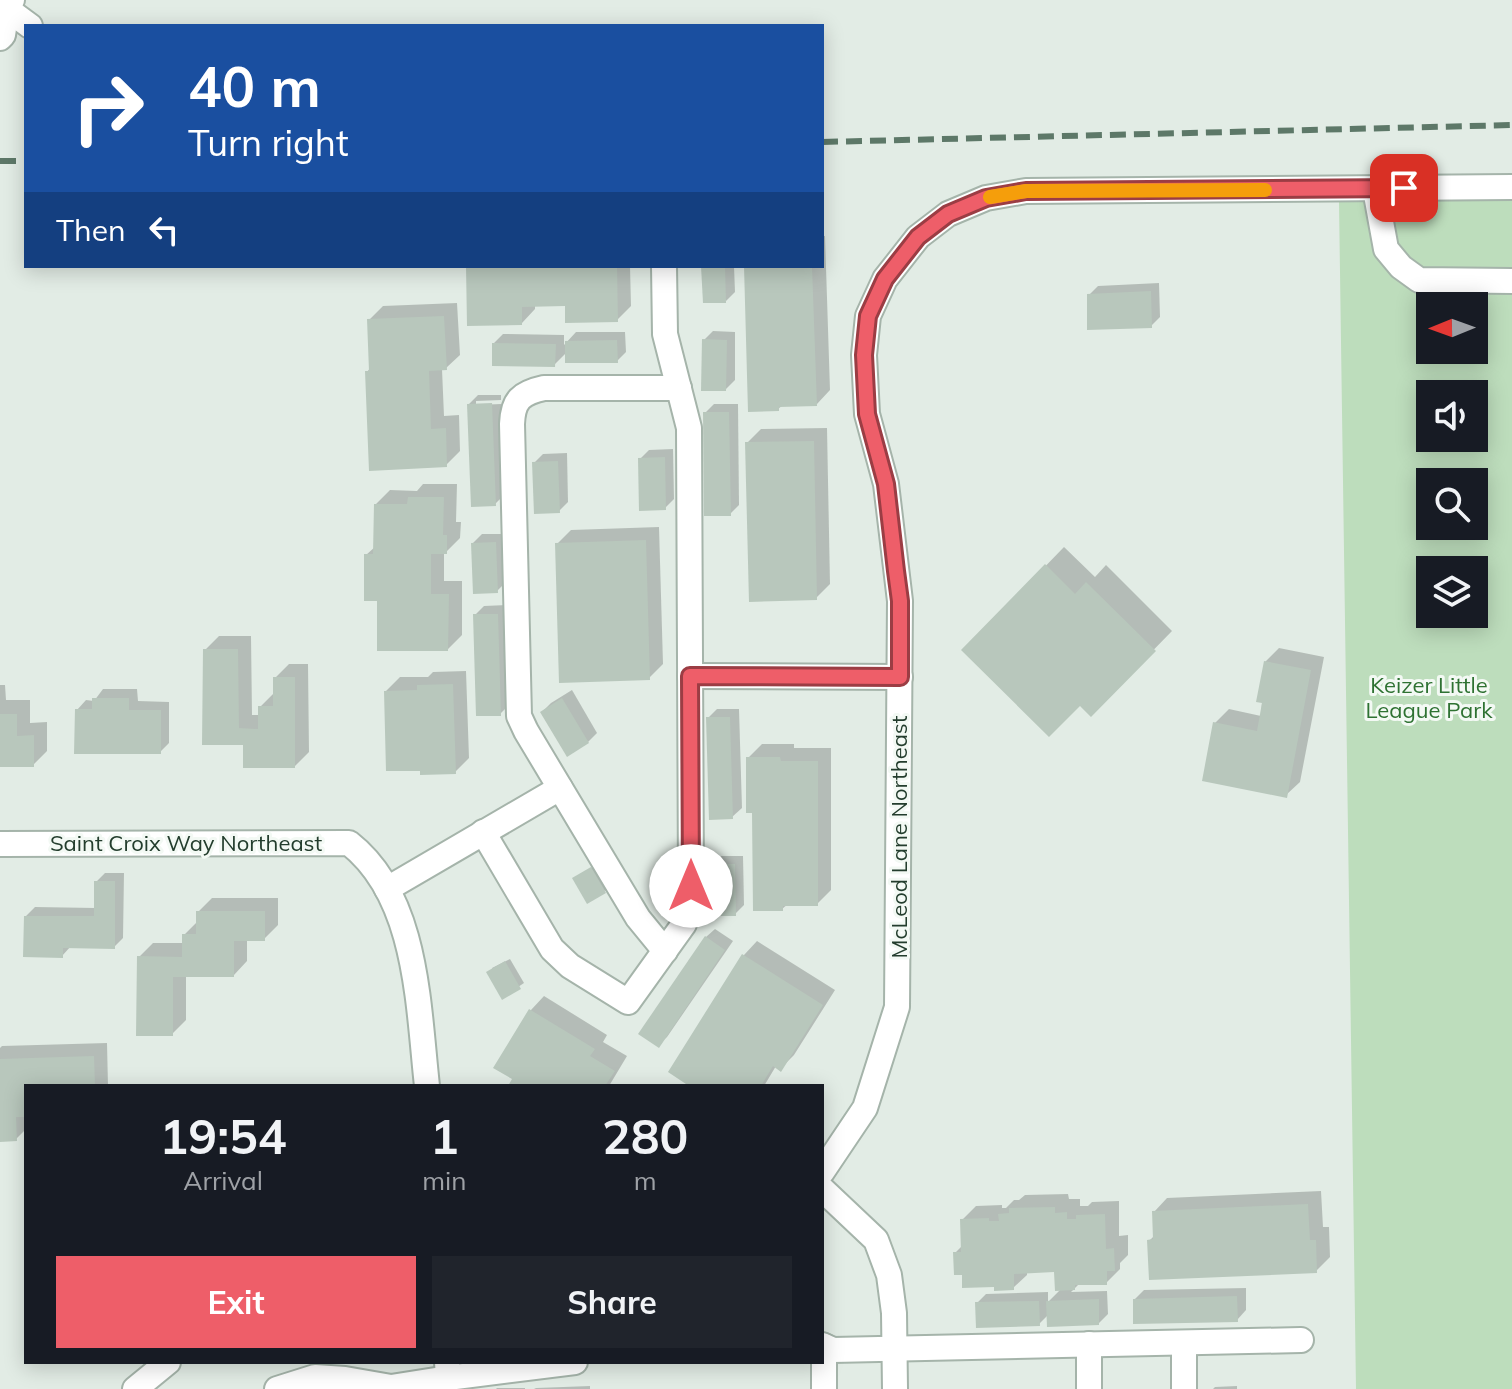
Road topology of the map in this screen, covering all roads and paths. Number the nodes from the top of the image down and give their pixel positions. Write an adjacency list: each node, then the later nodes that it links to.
1 (6, 6): 2 (street); 3 (street)
2 (28, 24)
3 (0, 38)
4 (1512, 187): 5 (street, McLeod Lane Northeast)
5 (1375, 189): 7 (street); 10 (street, McLeod Lane Northeast)
6 (664, 268): 8 (street)
7 (1512, 281)
8 (679, 388): 9 (street); 11 (street)
9 (690, 676): 10 (street); 15 (street)
10 (900, 677): 17 (street, McLeod Lane Northeast)
11 (560, 788): 12 (street); 15 (street)
12 (483, 832): 14 (street); 15 (street)
13 (0, 844): 14 (street, Saint Croix Way Northeast)
14 (387, 889): 16 (street, Saint Croix Way Northeast)
15 (665, 951)
16 (427, 1084)
17 (824, 1169)
18 (824, 1191): 23 (street)
19 (1301, 1340): 20 (street)
20 (1184, 1343): 21 (street); 33 (street)
21 (1089, 1344): 23 (street); 32 (street)
22 (824, 1346): 23 (street)
23 (894, 1349): 31 (street)
24 (166, 1364): 28 (street)
25 (543, 1364): 27 (street)
26 (823, 1364): 30 (street)
27 (448, 1370): 29 (street)
28 (135, 1389)
29 (277, 1389)
30 (824, 1389)
31 (895, 1389)
32 (1089, 1389)
33 (1184, 1389)

